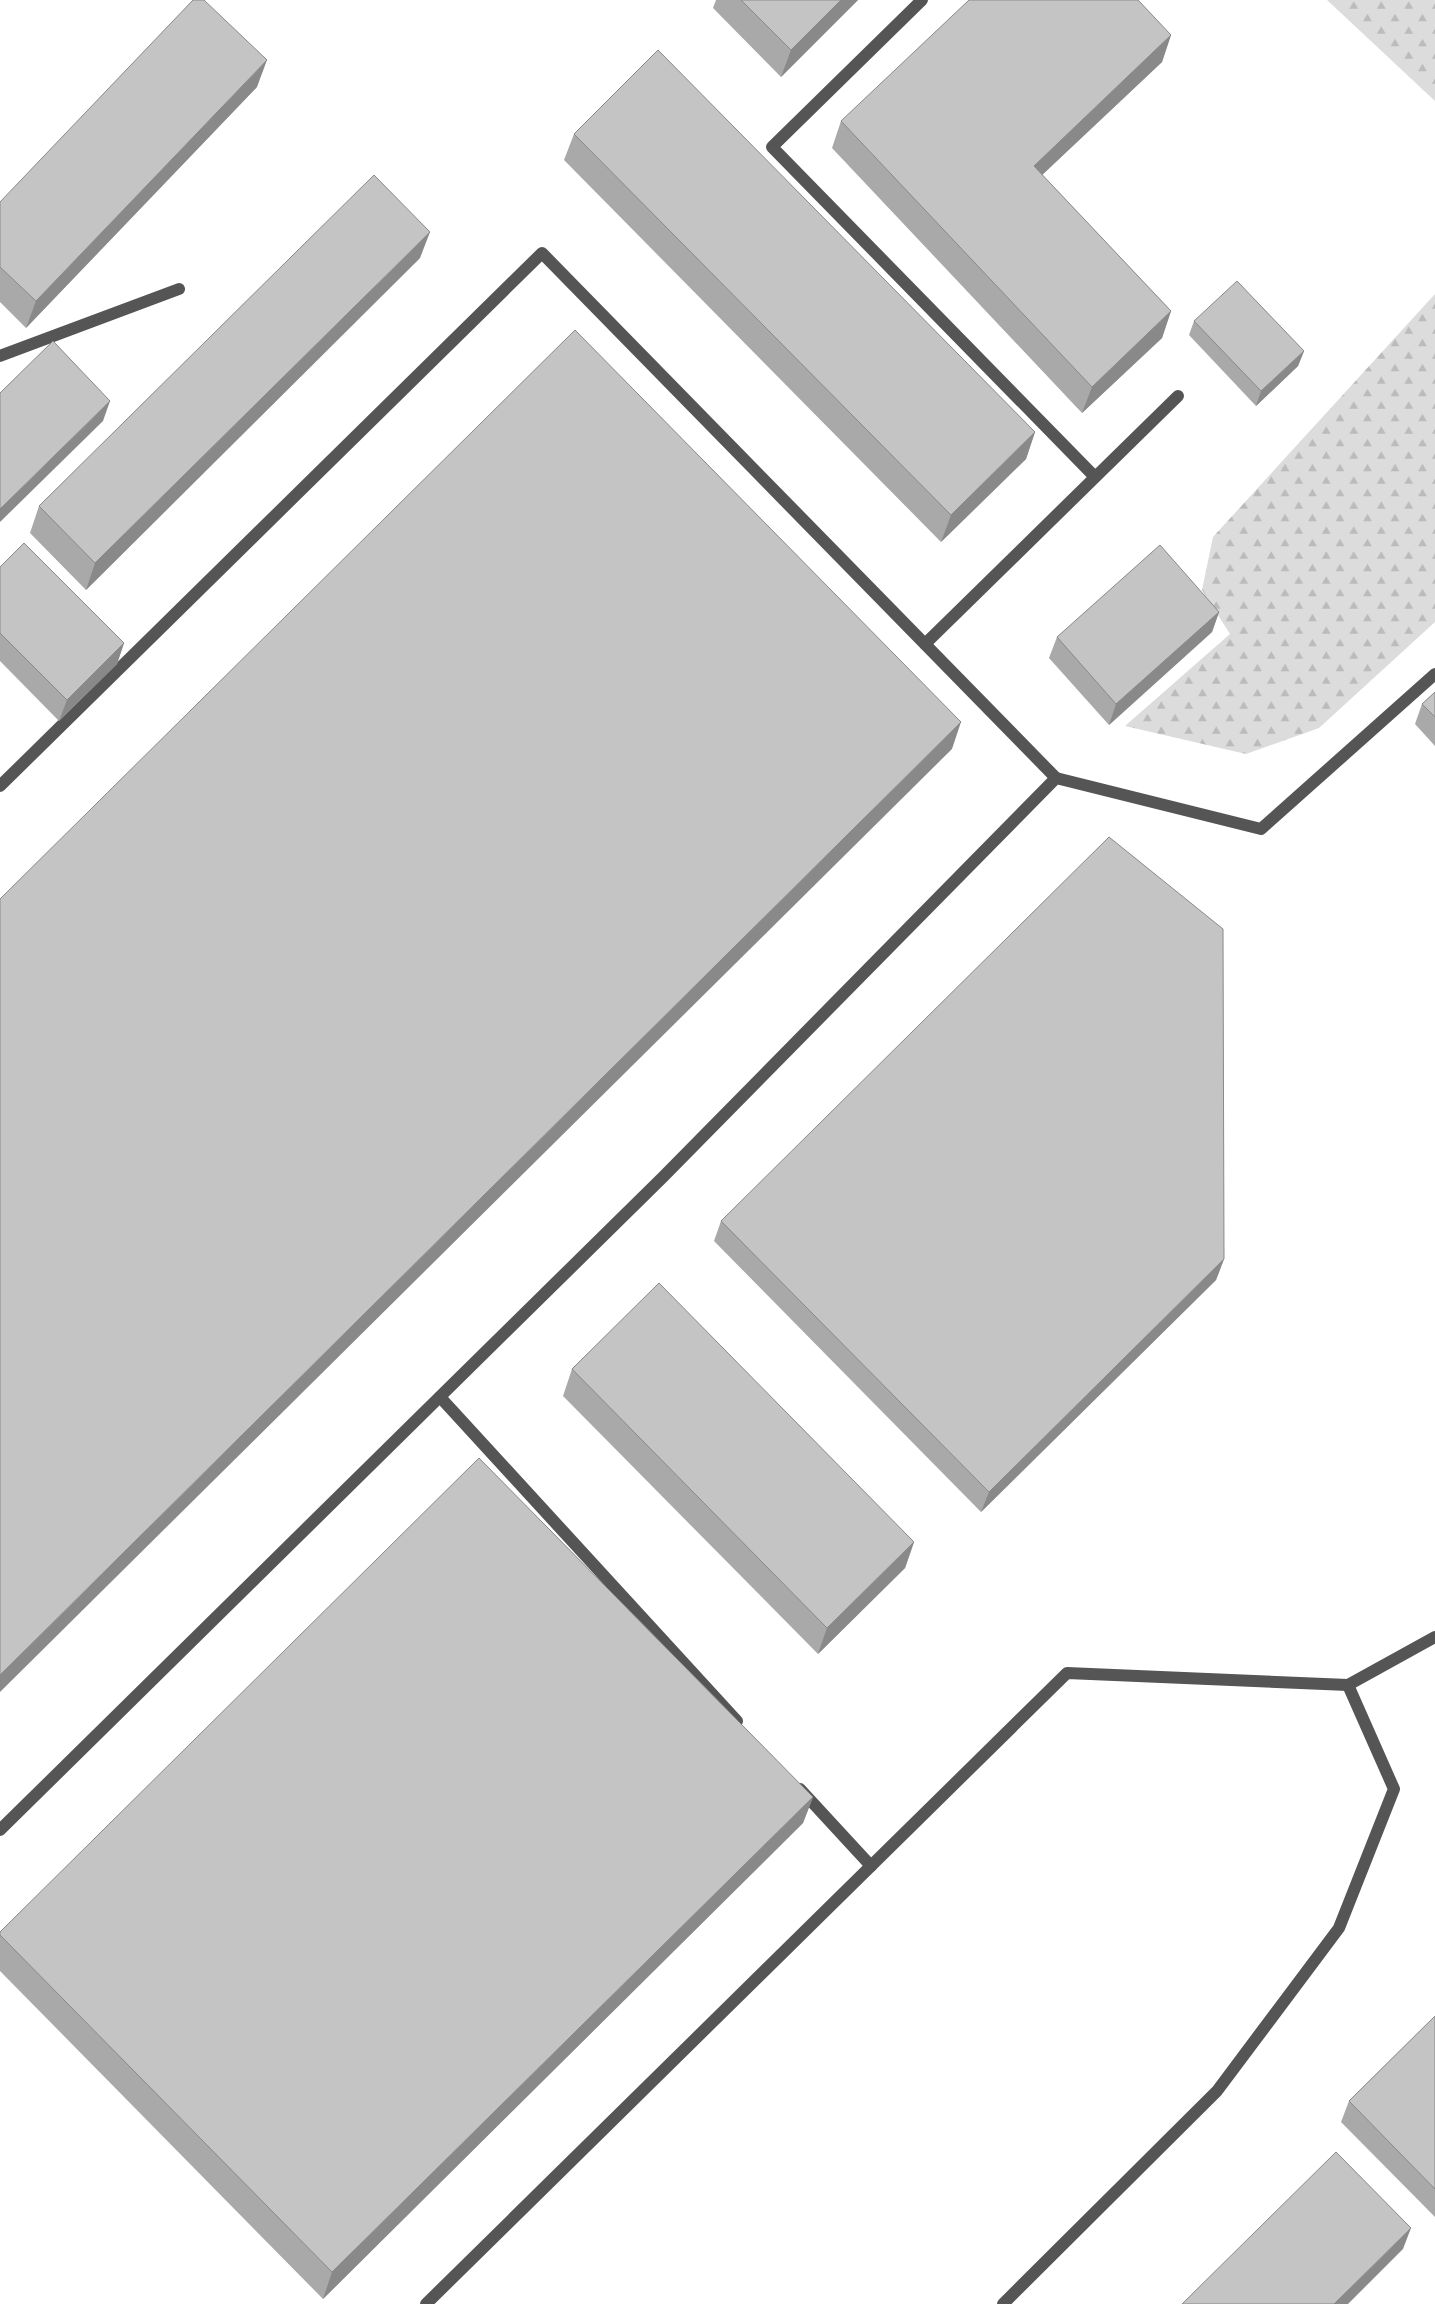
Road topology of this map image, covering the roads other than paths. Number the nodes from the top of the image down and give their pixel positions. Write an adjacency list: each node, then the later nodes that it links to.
1 (922, 0): 5 (lane)
2 (180, 289): 3 (lane)
3 (0, 356)
4 (1178, 396): 5 (lane)
5 (1095, 477): 6 (lane)
6 (925, 644): 8 (lane); 9 (lane)
7 (1435, 674): 8 (lane)
8 (1056, 778): 10 (lane)
9 (0, 786)
10 (440, 1397): 13 (lane); 15 (lane)
11 (1435, 1637): 12 (lane)
12 (1348, 1685): 16 (lane); 18 (lane)
13 (743, 1727)
14 (790, 1778): 16 (lane)
15 (0, 1830)
16 (871, 1866): 17 (lane)
17 (426, 2304)
18 (1003, 2304)

